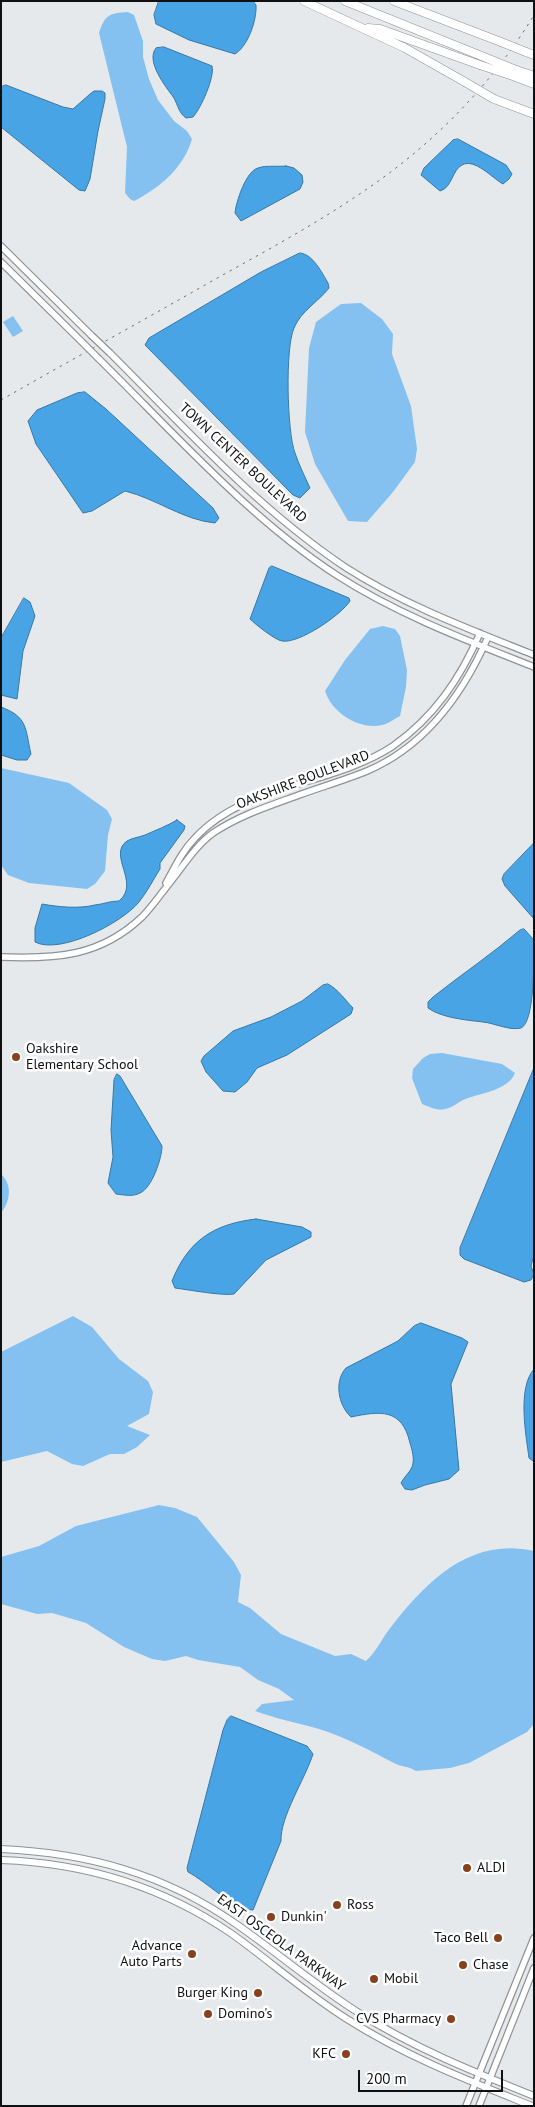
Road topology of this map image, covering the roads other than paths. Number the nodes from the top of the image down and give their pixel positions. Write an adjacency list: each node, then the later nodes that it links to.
1 (304, 1): 4 (highway)
2 (345, 1): 6 (highway)
3 (394, 1): 5 (highway, bridge)
4 (361, 27): 6 (highway); 10 (highway, bridge)
5 (531, 54)
6 (482, 61): 7 (highway, bridge)
7 (514, 73): 8 (highway); 9 (highway)
8 (534, 76)
9 (534, 84)
10 (534, 114)
11 (1, 246): 13 (main road, TOWN CENTER BOULEVARD, bridge)
12 (1, 262): 14 (main road, TOWN CENTER BOULEVARD, bridge)
13 (324, 552): 14 (main road); 15 (main road, TOWN CENTER BOULEVARD)
14 (318, 562): 17 (main road, TOWN CENTER BOULEVARD)
15 (480, 633): 16 (main road, TOWN CENTER BOULEVARD); 17 (main road, OAKSHIRE BOULEVARD)
16 (488, 637): 18 (main road, OAKSHIRE BOULEVARD); 19 (main road, TOWN CENTER BOULEVARD)
17 (475, 644): 18 (main road, TOWN CENTER BOULEVARD); 21 (main road, OAKSHIRE BOULEVARD)
18 (484, 647): 20 (main road, TOWN CENTER BOULEVARD); 21 (main road, OAKSHIRE BOULEVARD)
19 (534, 655)
20 (534, 667)
21 (158, 898): 22 (main road, OAKSHIRE BOULEVARD)
22 (1, 957)
23 (1, 1849): 27 (main road, EAST OSCEOLA PARKWAY)
24 (1, 1860): 29 (main road, EAST OSCEOLA PARKWAY)
25 (534, 1938): 27 (main road)
26 (534, 1968): 28 (main road)
27 (479, 2074): 28 (main road, EAST OSCEOLA PARKWAY); 29 (main road)
28 (490, 2078): 30 (main road); 31 (main road, EAST OSCEOLA PARKWAY)
29 (475, 2084): 30 (main road, EAST OSCEOLA PARKWAY); 32 (main road)
30 (486, 2088): 33 (main road); 34 (main road, EAST OSCEOLA PARKWAY)
31 (534, 2096)
32 (466, 2106)
33 (479, 2106)
34 (532, 2106)

